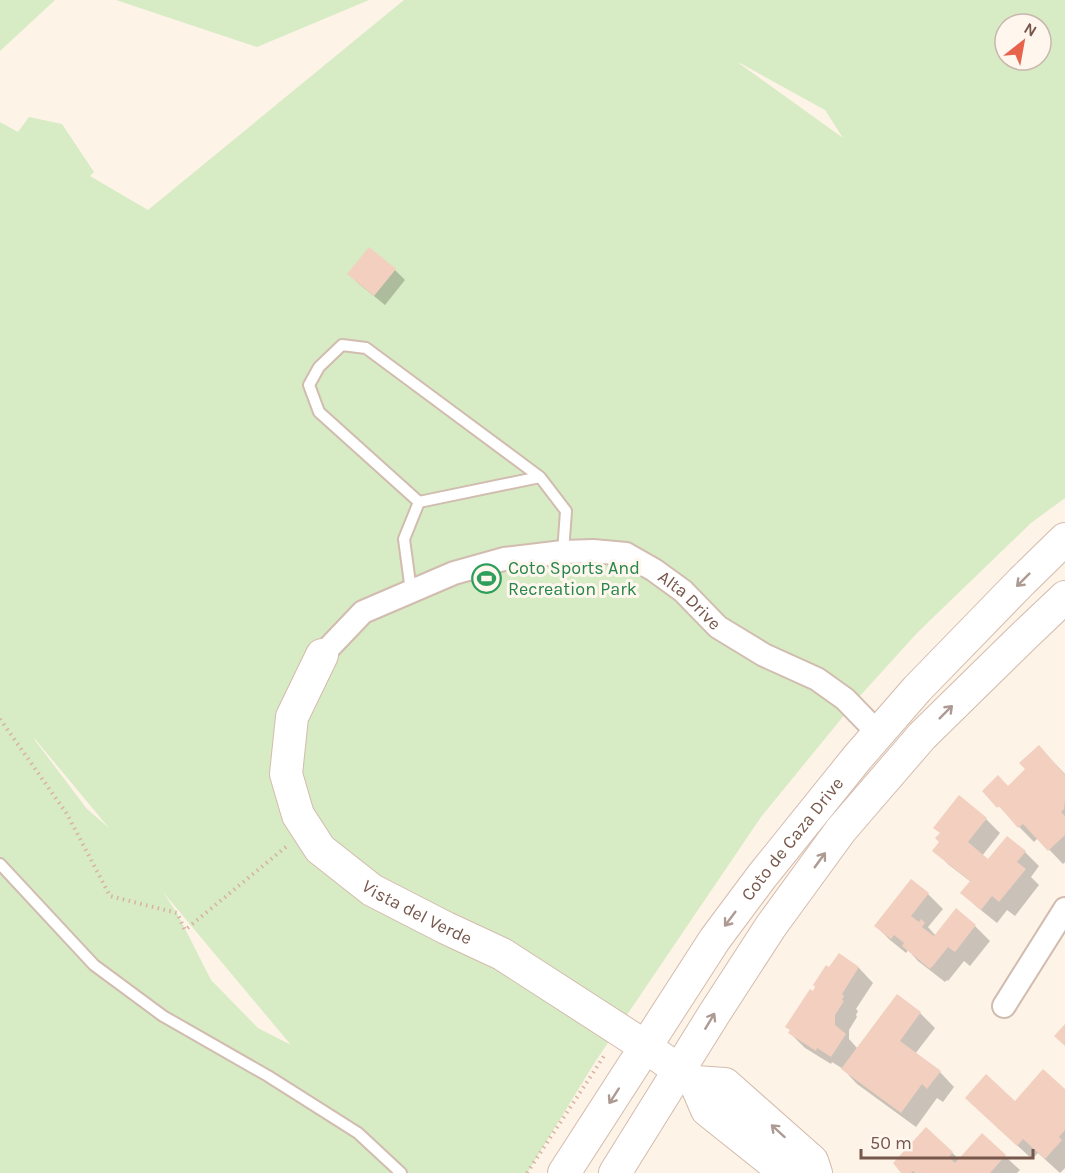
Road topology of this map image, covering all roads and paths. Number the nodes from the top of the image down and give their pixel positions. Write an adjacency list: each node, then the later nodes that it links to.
1 (540, 477): 2 (lane); 2 (lane); 4 (lane)
2 (419, 502): 5 (lane)
3 (1065, 539): 9 (main road, Coto de Caza Drive, one-way to 9)
4 (563, 552): 5 (street, Alta Drive); 9 (street, Alta Drive)
5 (411, 591): 7 (street, Alta Drive)
6 (1065, 597): 15 (main road, Coto de Caza Drive, one-way to 6)
7 (322, 654): 14 (main road, Vista del Verde)
8 (0, 719): 10 (path)
9 (878, 733): 14 (main road, Coto de Caza Drive, one-way to 14)
10 (289, 844)
11 (0, 864): 16 (lane)
12 (1065, 909): 13 (street)
13 (1004, 1006)
14 (646, 1047): 15 (main road, Vista del Verde); 17 (main road, Coto de Caza Drive, one-way to 17)
15 (687, 1077): 18 (main road, Coto de Caza Drive); 19 (main road); 20 (main road, one-way to 15)
16 (401, 1173)
17 (564, 1173)
18 (615, 1173)
19 (786, 1173)
20 (816, 1173)

